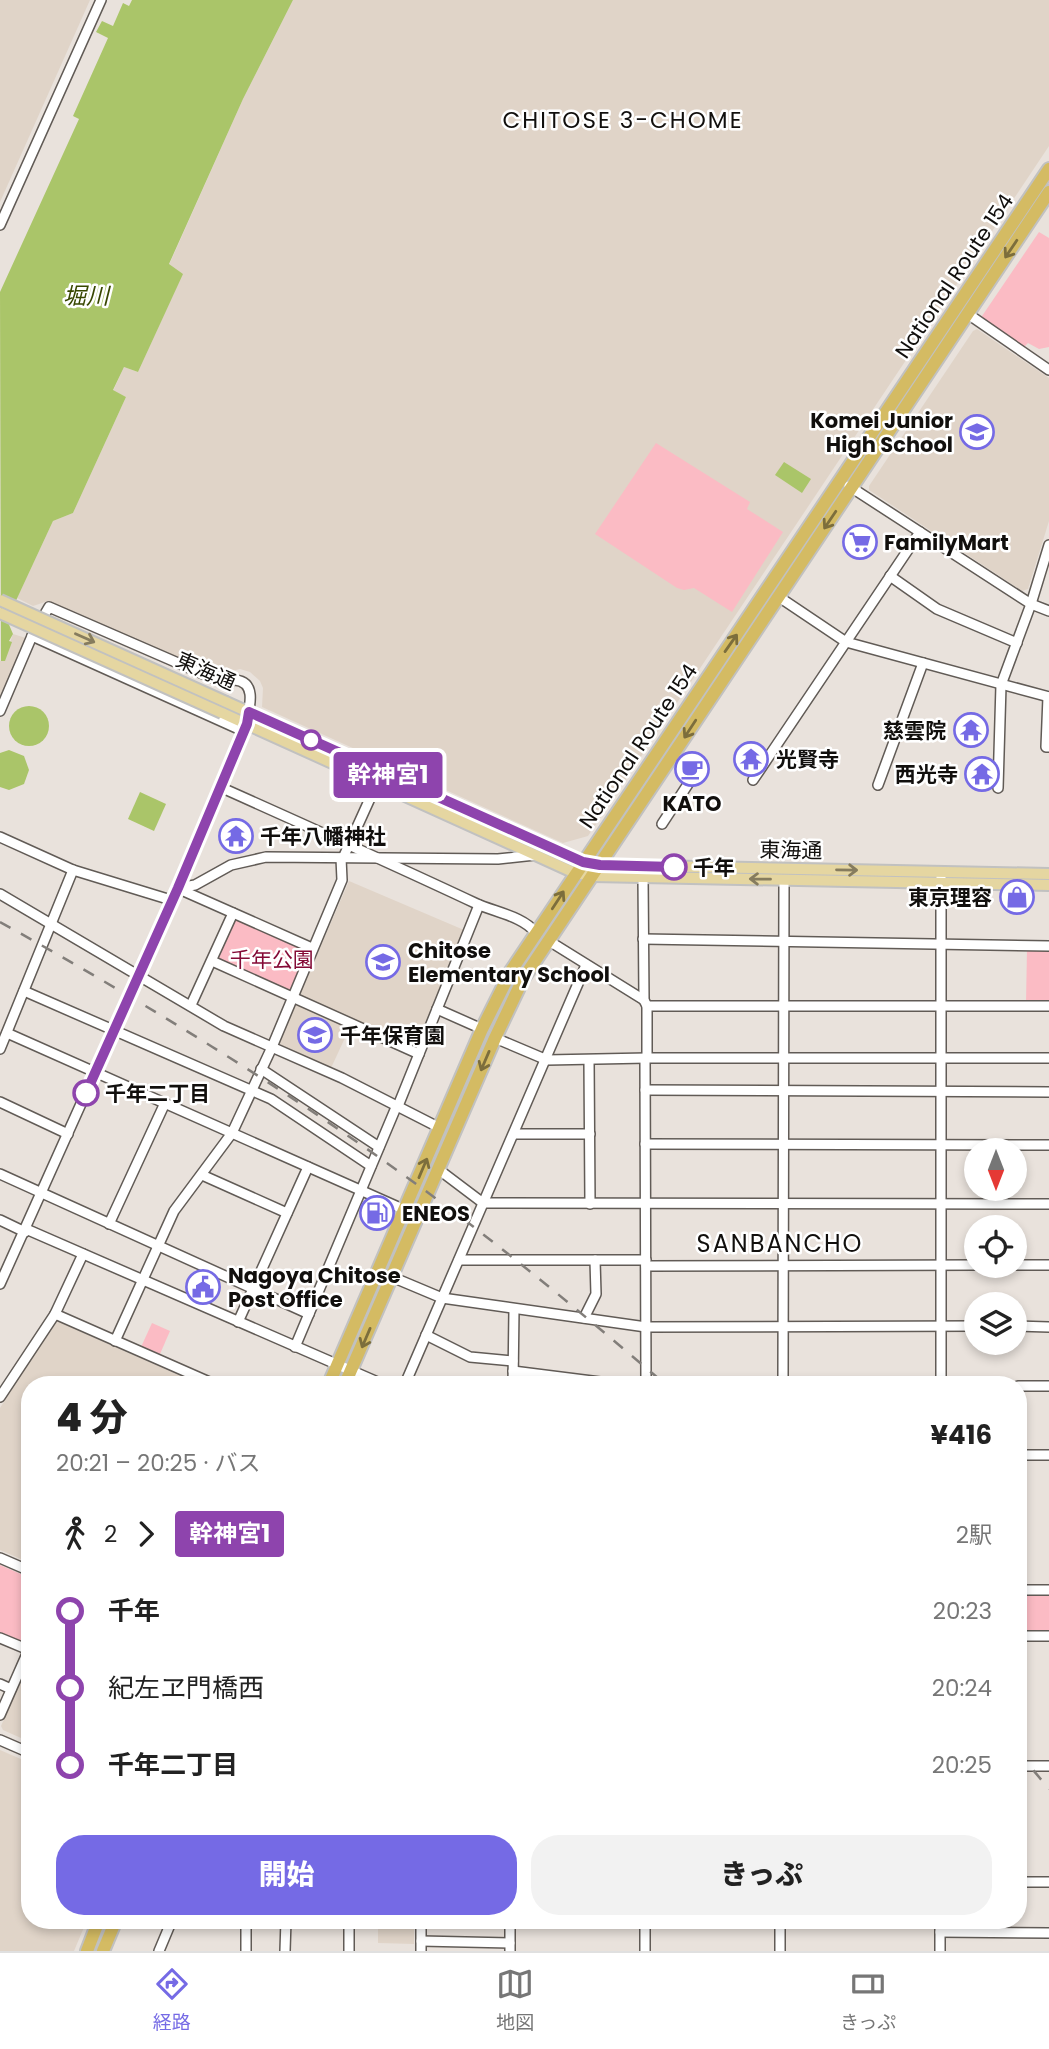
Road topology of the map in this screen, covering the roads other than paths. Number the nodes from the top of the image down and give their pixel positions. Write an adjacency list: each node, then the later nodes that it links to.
1 (101, 0): 4 (street)
2 (1049, 169): 7 (highway, National Route 154)
3 (1049, 192): 5 (highway, National Route 154, one-way to 5)
4 (0, 225)
5 (968, 314): 6 (street); 8 (highway, National Route 154)
6 (1049, 370)
7 (841, 480): 8 (street); 40 (highway, National Route 154, one-way to 7)
8 (852, 487): 9 (street); 13 (highway, National Route 154, one-way to 13)
9 (920, 532): 12 (street); 15 (street)
10 (1049, 545): 11 (street)
11 (1047, 558): 15 (street)
12 (890, 576): 19 (street); 20 (street)
13 (779, 597): 19 (street); 42 (highway, National Route 154, one-way to 42)
14 (0, 598): 24 (main road, 東海通, one-way to 24, bridge)
15 (1031, 604): 16 (street); 20 (street)
16 (1049, 611)
17 (2, 615): 24 (main road, 東海通, bridge)
18 (32, 636): 25 (street); 26 (street); 26 (street)
19 (846, 642): 21 (street); 29 (street)
20 (1017, 643): 22 (street)
21 (923, 663): 22 (street); 31 (street)
22 (1001, 685): 23 (street); 33 (street)
23 (1048, 697): 27 (street)
24 (224, 707): 26 (main road, 東海通)
25 (0, 711)
26 (246, 722): 30 (main road, 東海通); 32 (street); 40 (main road, 東海通)
27 (1049, 747)
28 (692, 778): 34 (street)
29 (754, 780)
30 (377, 783): 36 (street); 37 (main road, 東海通)
31 (878, 785)
32 (220, 787): 36 (street); 48 (street)
33 (998, 788)
34 (662, 824)
35 (0, 837): 41 (street)
36 (349, 844): 38 (street); 39 (street)
37 (537, 854): 39 (street); 40 (main road, 東海通)
38 (342, 858): 39 (street); 48 (street); 60 (street)
39 (385, 860): 51 (street)
40 (579, 868): 42 (main road, 東海通); 54 (highway, National Route 154, one-way to 40)
41 (73, 870): 50 (street); 53 (street)
42 (596, 871): 44 (main road, 東海通); 45 (main road, 東海通, one-way to 45); 56 (highway, National Route 154)
43 (1049, 874): 45 (main road, 東海通)
44 (643, 877): 46 (main road, 東海通, one-way to 44); 55 (street)
45 (941, 877): 46 (main road, 東海通); 47 (main road, 東海通); 58 (street)
46 (783, 880): 57 (street)
47 (1049, 885)
48 (178, 888): 50 (street); 52 (street)
49 (0, 894): 53 (street)
50 (171, 900): 63 (street)
51 (479, 905): 54 (street); 71 (street)
52 (233, 913): 60 (street); 61 (street)
53 (52, 923): 63 (street); 64 (street)
54 (536, 933): 72 (highway, National Route 154)
55 (643, 939): 57 (street); 66 (street)
56 (548, 941): 62 (street); 75 (highway, National Route 154)
57 (783, 941): 58 (street); 68 (street)
58 (941, 944): 59 (street); 69 (street)
59 (1049, 946)
60 (312, 948): 65 (street)
61 (212, 961): 65 (street); 67 (street)
62 (586, 965): 66 (street); 83 (street)
63 (139, 974): 67 (street); 73 (street)
64 (24, 991): 73 (street); 74 (street)
65 (292, 997): 76 (street); 78 (street)
66 (645, 1003): 68 (street); 80 (street)
67 (191, 1006): 76 (street)
68 (783, 1006): 69 (street); 81 (street)
69 (941, 1006): 70 (street); 79 (street)
70 (1049, 1006)
71 (437, 1009): 72 (street); 78 (street)
72 (482, 1029): 95 (highway, National Route 154)
73 (114, 1030): 86 (street); 87 (street)
74 (6, 1033): 77 (street); 86 (street)
75 (495, 1038): 83 (street); 107 (highway, National Route 154, one-way to 107)
76 (272, 1047): 85 (street); 94 (street)
77 (0, 1049)
78 (419, 1054): 94 (street)
79 (941, 1057): 81 (street); 82 (street); 90 (street)
80 (646, 1058): 81 (street); 84 (street); 88 (street)
81 (783, 1058): 89 (street)
82 (1049, 1058)
83 (547, 1060): 84 (street); 98 (street)
84 (589, 1060): 99 (street)
85 (261, 1069): 87 (street); 104 (street)
86 (95, 1073): 93 (street); 97 (street)
87 (252, 1090): 96 (street); 105 (street)
88 (645, 1090): 89 (street); 100 (street)
89 (783, 1091): 90 (street); 101 (street)
90 (941, 1091): 91 (street); 102 (street)
91 (1049, 1092)
92 (0, 1102): 97 (street)
93 (165, 1103): 96 (street); 121 (street)
94 (398, 1105): 95 (street); 104 (street)
95 (440, 1128): 118 (highway, National Route 154, one-way to 95)
96 (232, 1133): 106 (street); 109 (street)
97 (68, 1134): 111 (street)
98 (514, 1134): 99 (street); 112 (street)
99 (590, 1134): 113 (street)
100 (645, 1144): 101 (street); 114 (street)
101 (783, 1144): 102 (street); 115 (street)
102 (941, 1144): 103 (street); 116 (street)
103 (1049, 1145)
104 (379, 1147): 105 (street)
105 (371, 1166): 110 (street)
106 (308, 1167): 110 (street); 119 (street)
107 (438, 1169): 112 (street); 133 (highway, National Route 154)
108 (0, 1174): 111 (street)
109 (202, 1175): 119 (street); 123 (street)
110 (361, 1191): 118 (street); 140 (street)
111 (42, 1193): 121 (street); 122 (street)
112 (483, 1203): 113 (street); 125 (street)
113 (590, 1204): 114 (street)
114 (645, 1204): 115 (street); 127 (street)
115 (783, 1204): 116 (street); 128 (street)
116 (941, 1204): 117 (street); 129 (street)
117 (1049, 1204)
118 (405, 1210): 153 (highway, National Route 154)
119 (287, 1213): 136 (street)
120 (0, 1220): 122 (street)
121 (109, 1224): 123 (street)
122 (26, 1230): 124 (street); 135 (street)
123 (158, 1246): 134 (street); 136 (street)
124 (83, 1254): 134 (street); 139 (street)
125 (459, 1260): 126 (street); 137 (street)
126 (595, 1260): 127 (street); 141 (street)
127 (646, 1263): 128 (street); 148 (street)
128 (783, 1265): 129 (street); 143 (street)
129 (941, 1265): 130 (street); 144 (street)
130 (964, 1265)
131 (1027, 1265): 132 (street)
132 (1049, 1265)
133 (392, 1277): 137 (street); 154 (highway, National Route 154, one-way to 154)
134 (143, 1280): 142 (street); 150 (street)
135 (0, 1284)
136 (253, 1289): 140 (street); 142 (street)
137 (442, 1298): 138 (street); 149 (street)
138 (514, 1309): 141 (street); 152 (street)
139 (55, 1314): 150 (street); 168 (street)
140 (309, 1314): 151 (street)
141 (583, 1318): 148 (street)
142 (238, 1322): 151 (street)
143 (783, 1326): 144 (street); 148 (street); 164 (street)
144 (941, 1326): 145 (street); 165 (street)
145 (964, 1326)
146 (1027, 1326): 147 (street)
147 (1049, 1326)
148 (646, 1327): 163 (street)
149 (426, 1335): 152 (street); 160 (street)
150 (115, 1341): 156 (street)
151 (295, 1347): 153 (street)
152 (513, 1361): 155 (street)
153 (337, 1365): 154 (street); 157 (highway, National Route 154)
154 (351, 1371): 158 (highway, National Route 154); 159 (street)
155 (513, 1371): 161 (street); 162 (street)
156 (196, 1376)
157 (332, 1376)
158 (349, 1376)
159 (363, 1376)
160 (408, 1376)
161 (513, 1376)
162 (553, 1376)
163 (646, 1376)
164 (783, 1376)
165 (941, 1376)
166 (1027, 1386): 167 (street)
167 (1049, 1386)
168 (1, 1392)
169 (1027, 1455): 170 (street)
170 (1049, 1455)
171 (0, 1558): 172 (street)
172 (21, 1567)
173 (1027, 1590): 174 (street)
174 (1049, 1590)
175 (1027, 1636): 176 (street)
176 (1049, 1636)
177 (0, 1637): 178 (street)
178 (21, 1645)
179 (21, 1666): 181 (street)
180 (0, 1684): 181 (street)
181 (11, 1689): 182 (street)
182 (0, 1715)
183 (0, 1740): 184 (street)
184 (21, 1749)
185 (1027, 1766): 186 (street)
186 (1049, 1766)
187 (1027, 1882): 188 (street)
188 (1049, 1882)
189 (95, 1929): 202 (highway)
190 (112, 1929): 203 (highway)
191 (168, 1929): 204 (street)
192 (246, 1929): 205 (street)
193 (286, 1929): 206 (street)
194 (349, 1929): 207 (street)
195 (510, 1929): 201 (street)
196 (645, 1929): 208 (street)
197 (780, 1929): 209 (street)
198 (940, 1932): 199 (street); 210 (street)
199 (1049, 1933)
200 (421, 1946): 201 (street)
201 (510, 1947)
202 (86, 1951)
203 (103, 1951)
204 (159, 1951)
205 (246, 1951)
206 (285, 1951)
207 (349, 1951)
208 (645, 1951)
209 (780, 1951)
210 (940, 1951)

